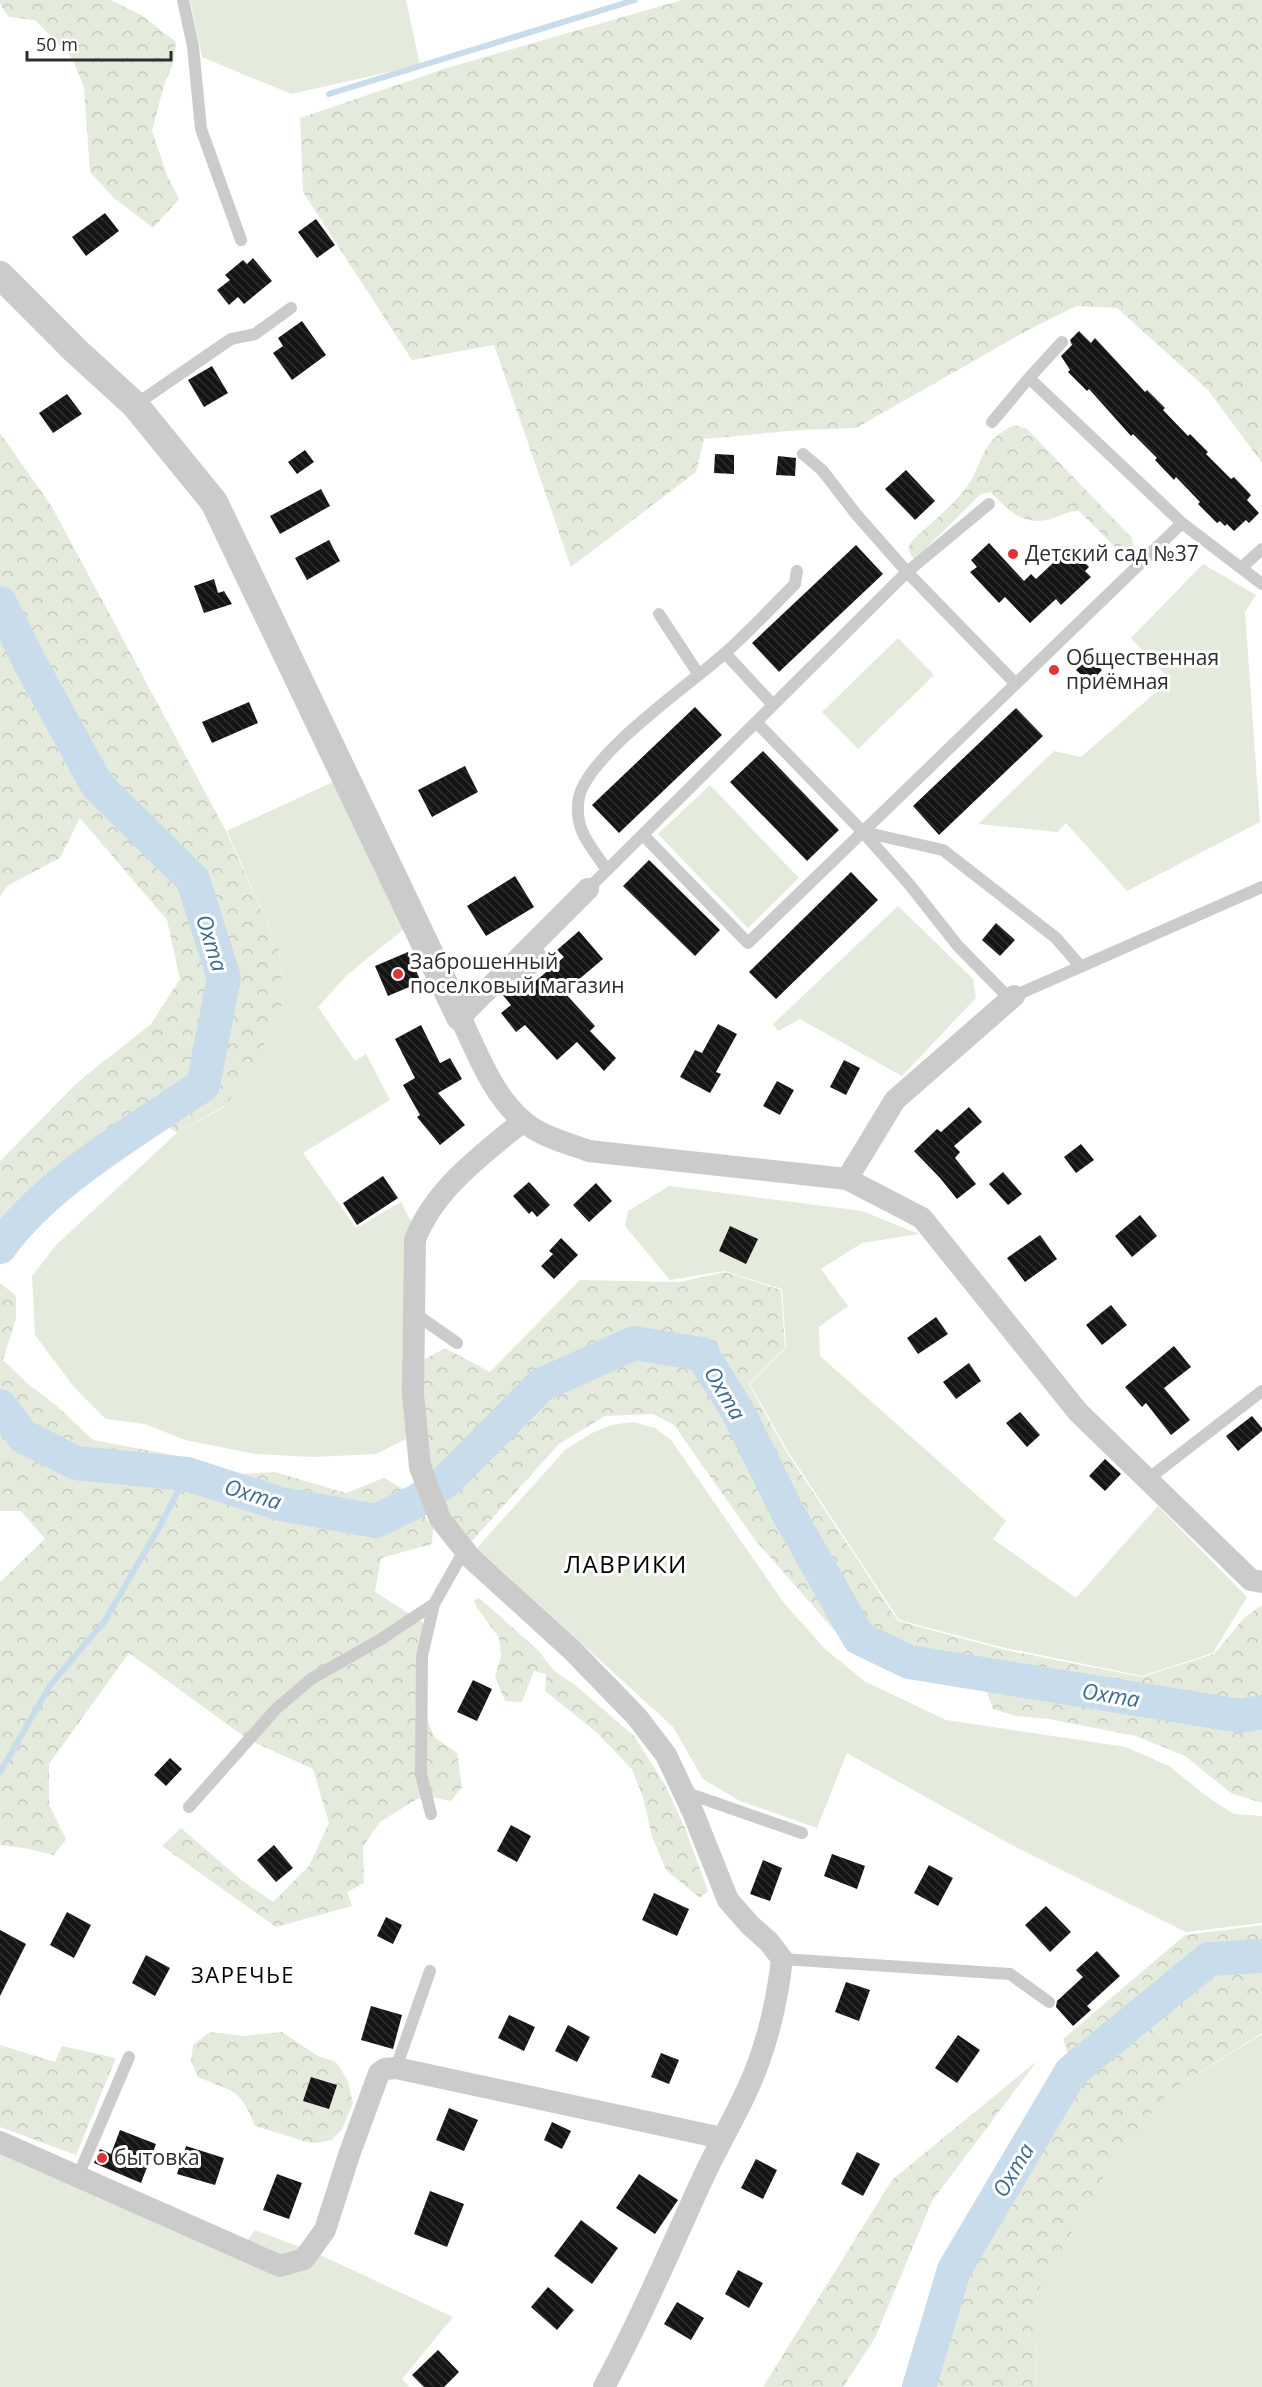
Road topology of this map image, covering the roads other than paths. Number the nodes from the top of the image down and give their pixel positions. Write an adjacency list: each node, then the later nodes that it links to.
1 (183, 0): 2 (lane)
2 (241, 240)
3 (0, 275): 7 (street)
4 (291, 308): 7 (lane)
5 (1062, 342): 6 (lane)
6 (1029, 378): 8 (lane); 11 (lane)
7 (135, 405): 30 (street)
8 (992, 422)
9 (803, 454): 15 (lane)
10 (989, 504): 15 (lane)
11 (1182, 523): 13 (lane); 20 (lane)
12 (1262, 549): 13 (lane)
13 (1241, 568): 16 (lane)
14 (797, 571): 18 (lane)
15 (907, 572): 20 (lane); 21 (lane)
16 (1262, 584)
17 (659, 614): 19 (lane)
18 (725, 653): 19 (lane); 21 (lane)
19 (699, 675): 25 (lane)
20 (1016, 684): 23 (lane)
21 (773, 705): 22 (lane)
22 (756, 722): 23 (lane); 24 (lane)
23 (863, 832): 24 (lane); 28 (lane); 29 (lane)
24 (643, 835): 25 (lane)
25 (607, 870): 27 (lane)
26 (1262, 887): 28 (lane)
27 (588, 889): 30 (street)
28 (1081, 967): 29 (lane)
29 (1012, 998): 32 (street)
30 (460, 1017): 31 (street)
31 (523, 1121): 32 (street); 33 (street)
32 (847, 1179): 36 (street)
33 (414, 1313): 34 (lane); 37 (street)
34 (457, 1343)
35 (1262, 1391): 36 (lane)
36 (1148, 1479): 38 (street)
37 (464, 1551): 39 (lane); 40 (street)
38 (1262, 1582)
39 (434, 1604): 41 (lane); 42 (lane)
40 (683, 1791): 43 (lane); 44 (street)
41 (189, 1807)
42 (430, 1814)
43 (802, 1833)
44 (782, 1959): 46 (lane); 49 (street)
45 (430, 1971): 48 (lane)
46 (1049, 2002)
47 (129, 2057): 51 (lane)
48 (396, 2068): 49 (street); 51 (street)
49 (722, 2138): 52 (street)
50 (0, 2142): 51 (street)
51 (78, 2176)
52 (604, 2387)

